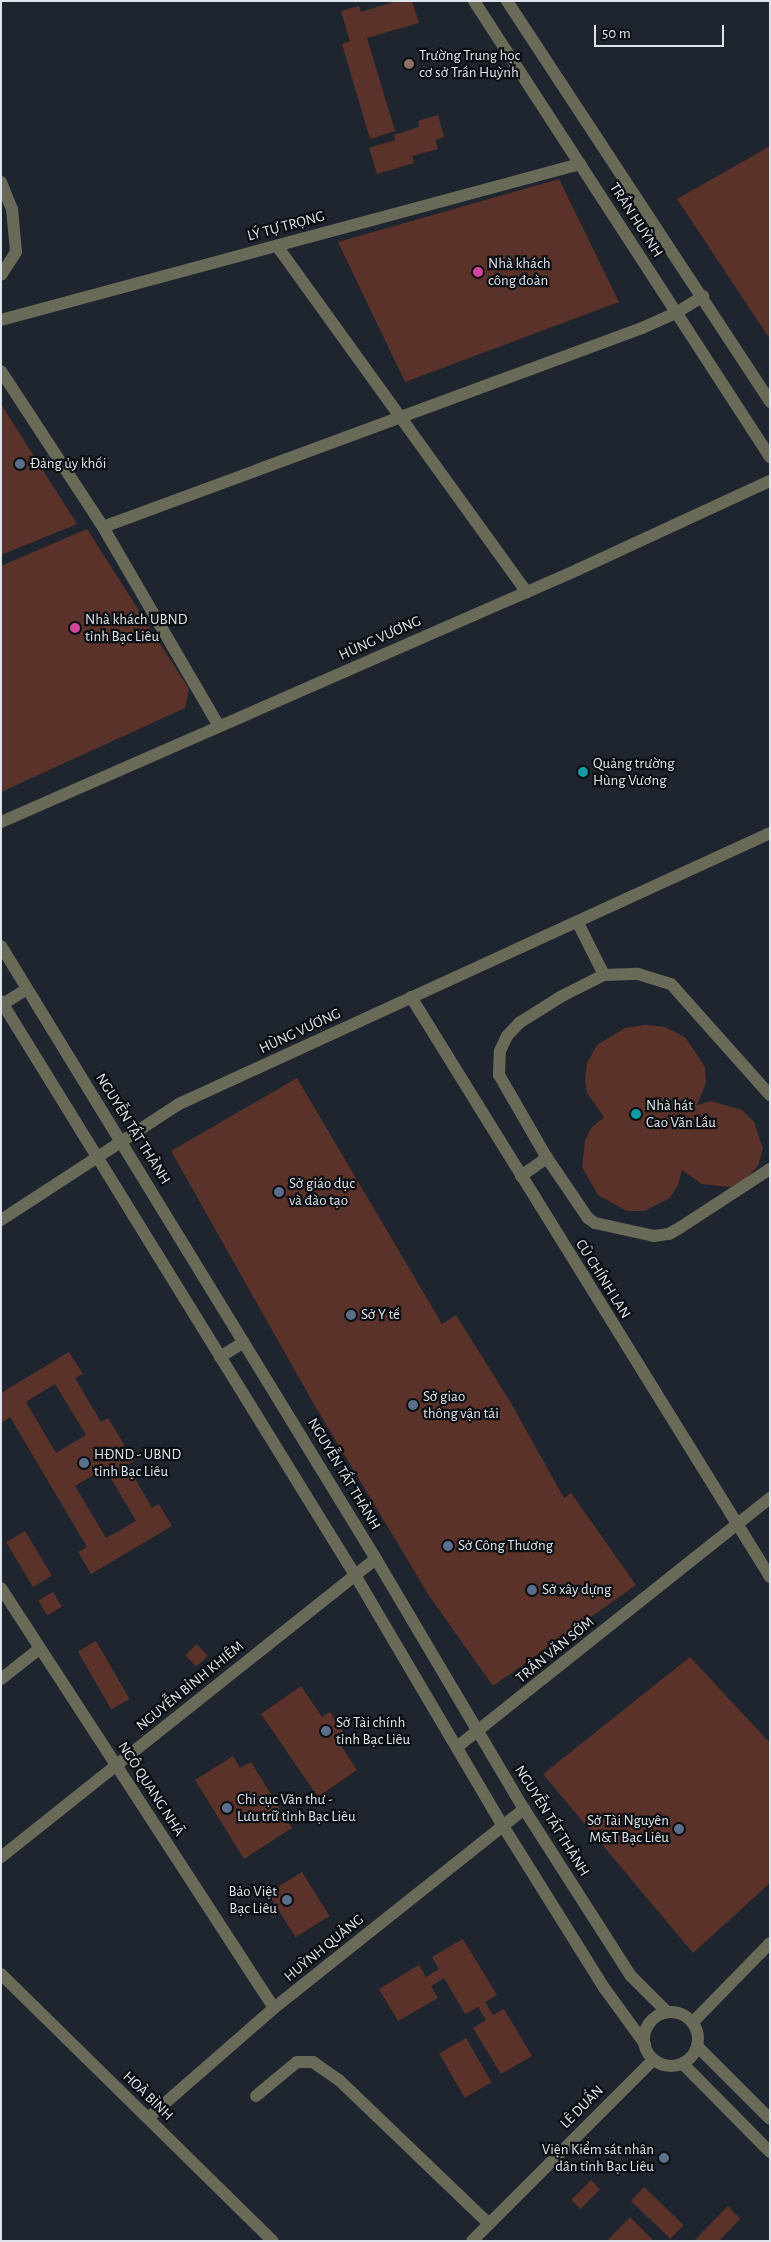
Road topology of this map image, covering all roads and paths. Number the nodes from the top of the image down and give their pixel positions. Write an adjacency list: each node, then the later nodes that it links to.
1 (474, 1): 3 (street, TRẦN HUỲNH)
2 (507, 1): 7 (street, TRẦN HUỲNH)
3 (580, 164): 5 (street, LÝ TỰ TRỌNG); 8 (street, TRẦN HUỲNH)
4 (1, 182): 6 (street)
5 (276, 246): 9 (street, LÝ TỰ TRỌNG); 12 (street)
6 (1, 275)
7 (703, 296): 8 (street); 11 (street, TRẦN HUỲNH)
8 (676, 313): 12 (street); 13 (street, TRẦN HUỲNH)
9 (1, 320)
10 (1, 371): 15 (street)
11 (770, 402)
12 (402, 418): 15 (street); 16 (street)
13 (770, 457)
14 (770, 482): 16 (street, HÙNG VƯƠNG)
15 (103, 527): 17 (street)
16 (527, 592): 17 (street, HÙNG VƯƠNG)
17 (219, 726): 18 (street, HÙNG VƯƠNG)
18 (1, 822)
19 (770, 833): 20 (street, HÙNG VƯƠNG)
20 (578, 923): 22 (street); 24 (street, HÙNG VƯƠNG)
21 (1, 946): 23 (street, NGUYỄN TẤT THÀNH)
22 (604, 975): 26 (street); 28 (street)
23 (28, 989): 25 (street); 27 (street, NGUYỄN TẤT THÀNH)
24 (411, 997): 27 (street, HÙNG VƯƠNG); 31 (street, CÙ CHÍNH LAN)
25 (2, 1002): 29 (street)
26 (770, 1095)
27 (122, 1142): 29 (street, HÙNG VƯƠNG); 33 (street, NGUYỄN TẤT THÀNH)
28 (547, 1158): 30 (street); 31 (street)
29 (96, 1159): 32 (street, HÙNG VƯƠNG); 34 (street)
30 (770, 1169)
31 (520, 1176): 36 (street, CÙ CHÍNH LAN)
32 (1, 1220)
33 (244, 1342): 34 (street); 37 (street, NGUYỄN TẤT THÀNH)
34 (220, 1358): 38 (street)
35 (770, 1498): 36 (street, TRẦN VĂN SỚM)
36 (735, 1525): 39 (street, CÙ CHÍNH LAN); 43 (street, TRẦN VĂN SỚM)
37 (376, 1558): 38 (street, NGUYỄN BỈNH KHIÊM); 43 (street, NGUYỄN TẤT THÀNH)
38 (355, 1575): 44 (street); 45 (street, NGUYỄN BỈNH KHIÊM)
39 (770, 1577)
40 (1, 1588): 41 (street, NGÔ QUANG NHÃ)
41 (39, 1649): 42 (street); 45 (street, NGÔ QUANG NHÃ)
42 (1, 1679)
43 (478, 1733): 44 (street, TRẦN VĂN SỚM); 46 (street, NGUYỄN TẤT THÀNH)
44 (457, 1747): 47 (street)
45 (116, 1765): 48 (street, NGUYỄN BỈNH KHIÊM); 51 (street, NGÔ QUANG NHÃ)
46 (524, 1809): 47 (street, HUỲNH QUẢNG); 52 (street, NGUYỄN TẤT THÀNH)
47 (503, 1826): 51 (street, HUỲNH QUẢNG); 54 (street)
48 (1, 1857)
49 (770, 1943): 53 (street)
50 (1, 1974): 59 (street, HOÀ BÌNH)
51 (274, 2008): 59 (street, HUỲNH QUẢNG)
52 (667, 2012): 53 (street, NGUYỄN TẤT THÀNH); 54 (street)
53 (693, 2022): 55 (street)
54 (645, 2044): 56 (street)
55 (697, 2046): 57 (street); 60 (street)
56 (652, 2061): 57 (street); 62 (street, LÊ DUẨN)
57 (683, 2064): 61 (street)
58 (256, 2096): 62 (street)
59 (148, 2118): 63 (street, HOÀ BÌNH)
60 (770, 2119)
61 (770, 2152)
62 (489, 2224): 64 (street, LÊ DUẨN)
63 (273, 2241)
64 (472, 2241)

